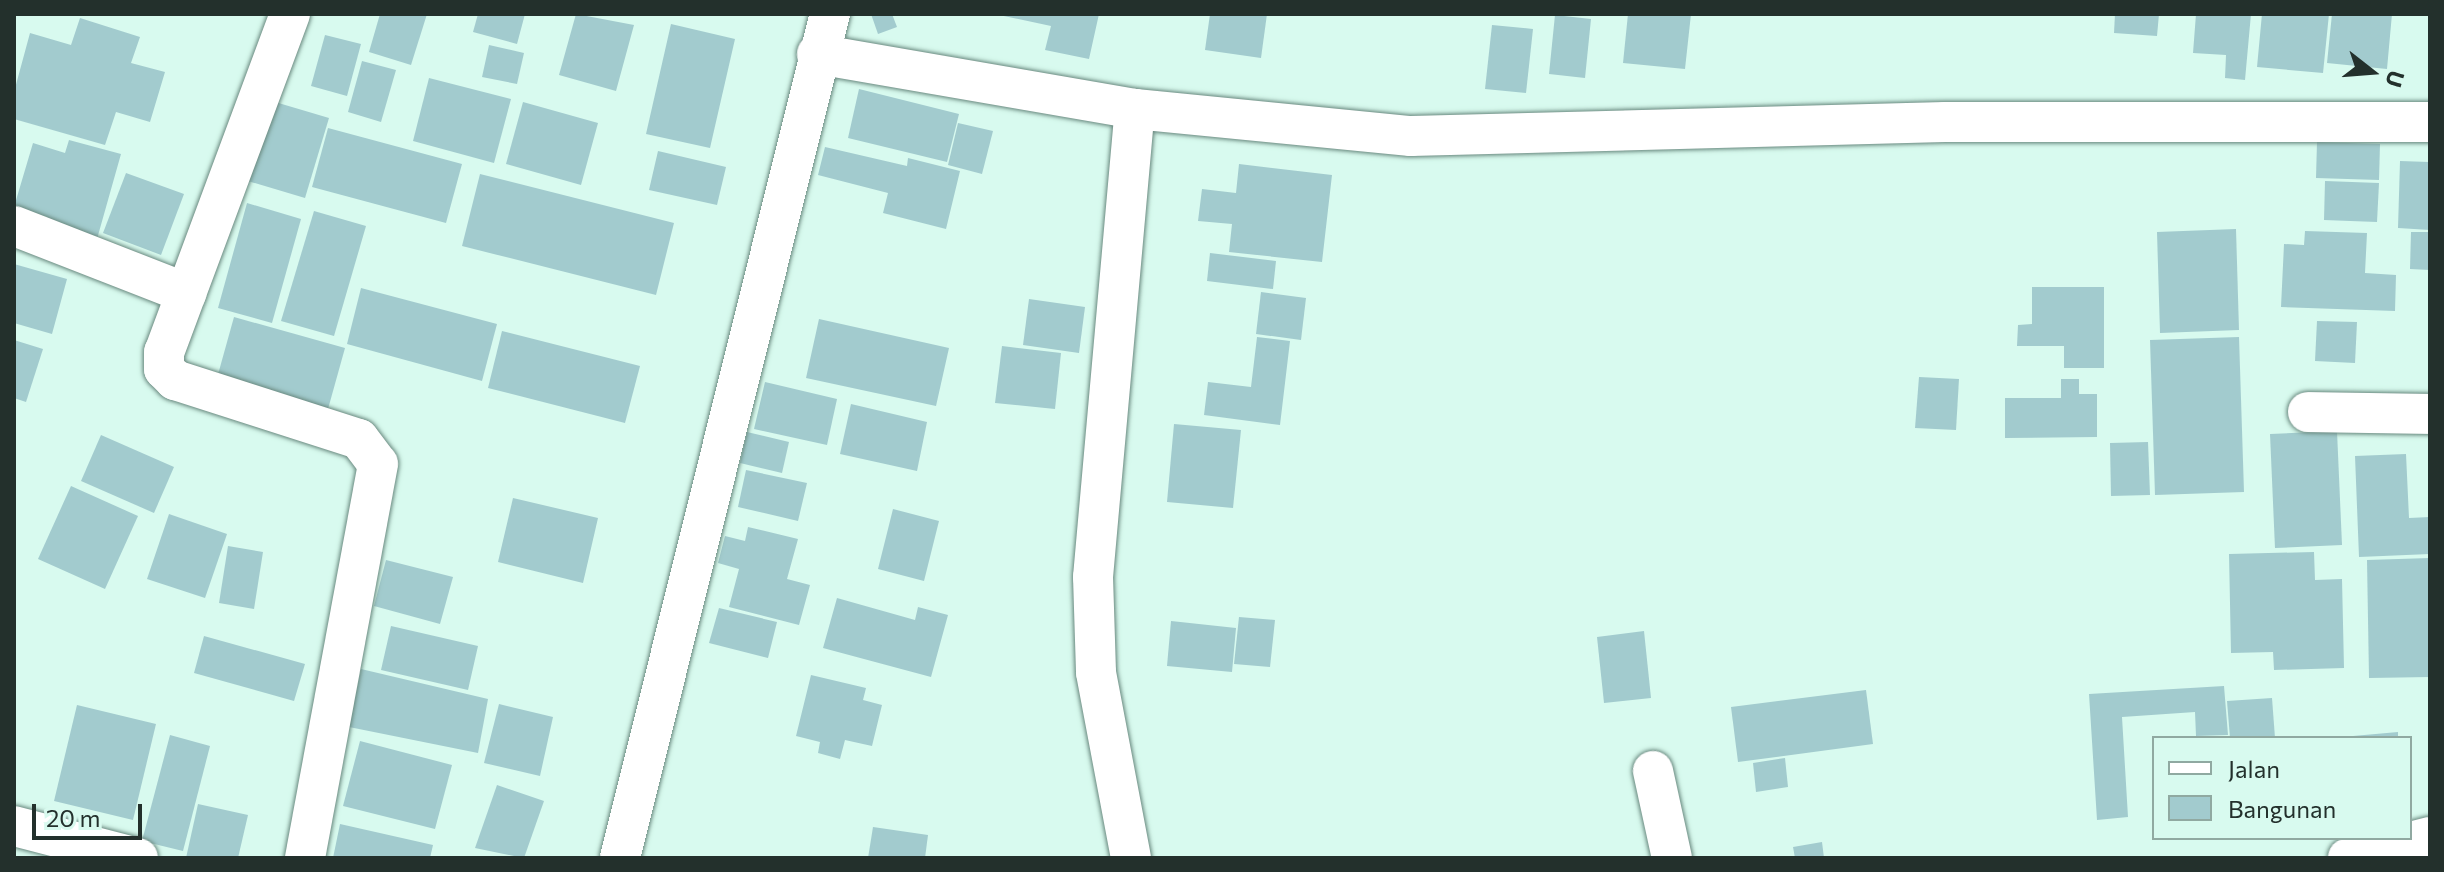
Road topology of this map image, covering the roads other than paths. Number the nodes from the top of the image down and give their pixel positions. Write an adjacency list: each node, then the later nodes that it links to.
1 (290, 14): 7 (street)
2 (830, 14): 3 (street)
3 (817, 54): 4 (street); 15 (street)
4 (1135, 109): 5 (street); 16 (street)
5 (2430, 122)
6 (14, 226): 7 (street)
7 (186, 293): 14 (street)
8 (2308, 412): 9 (street)
9 (2430, 414)
10 (1653, 771): 17 (street)
11 (14, 826): 13 (street)
12 (2430, 837): 18 (street)
13 (138, 858)
14 (305, 858)
15 (620, 858)
16 (1131, 858)
17 (1672, 858)
18 (2348, 858)

